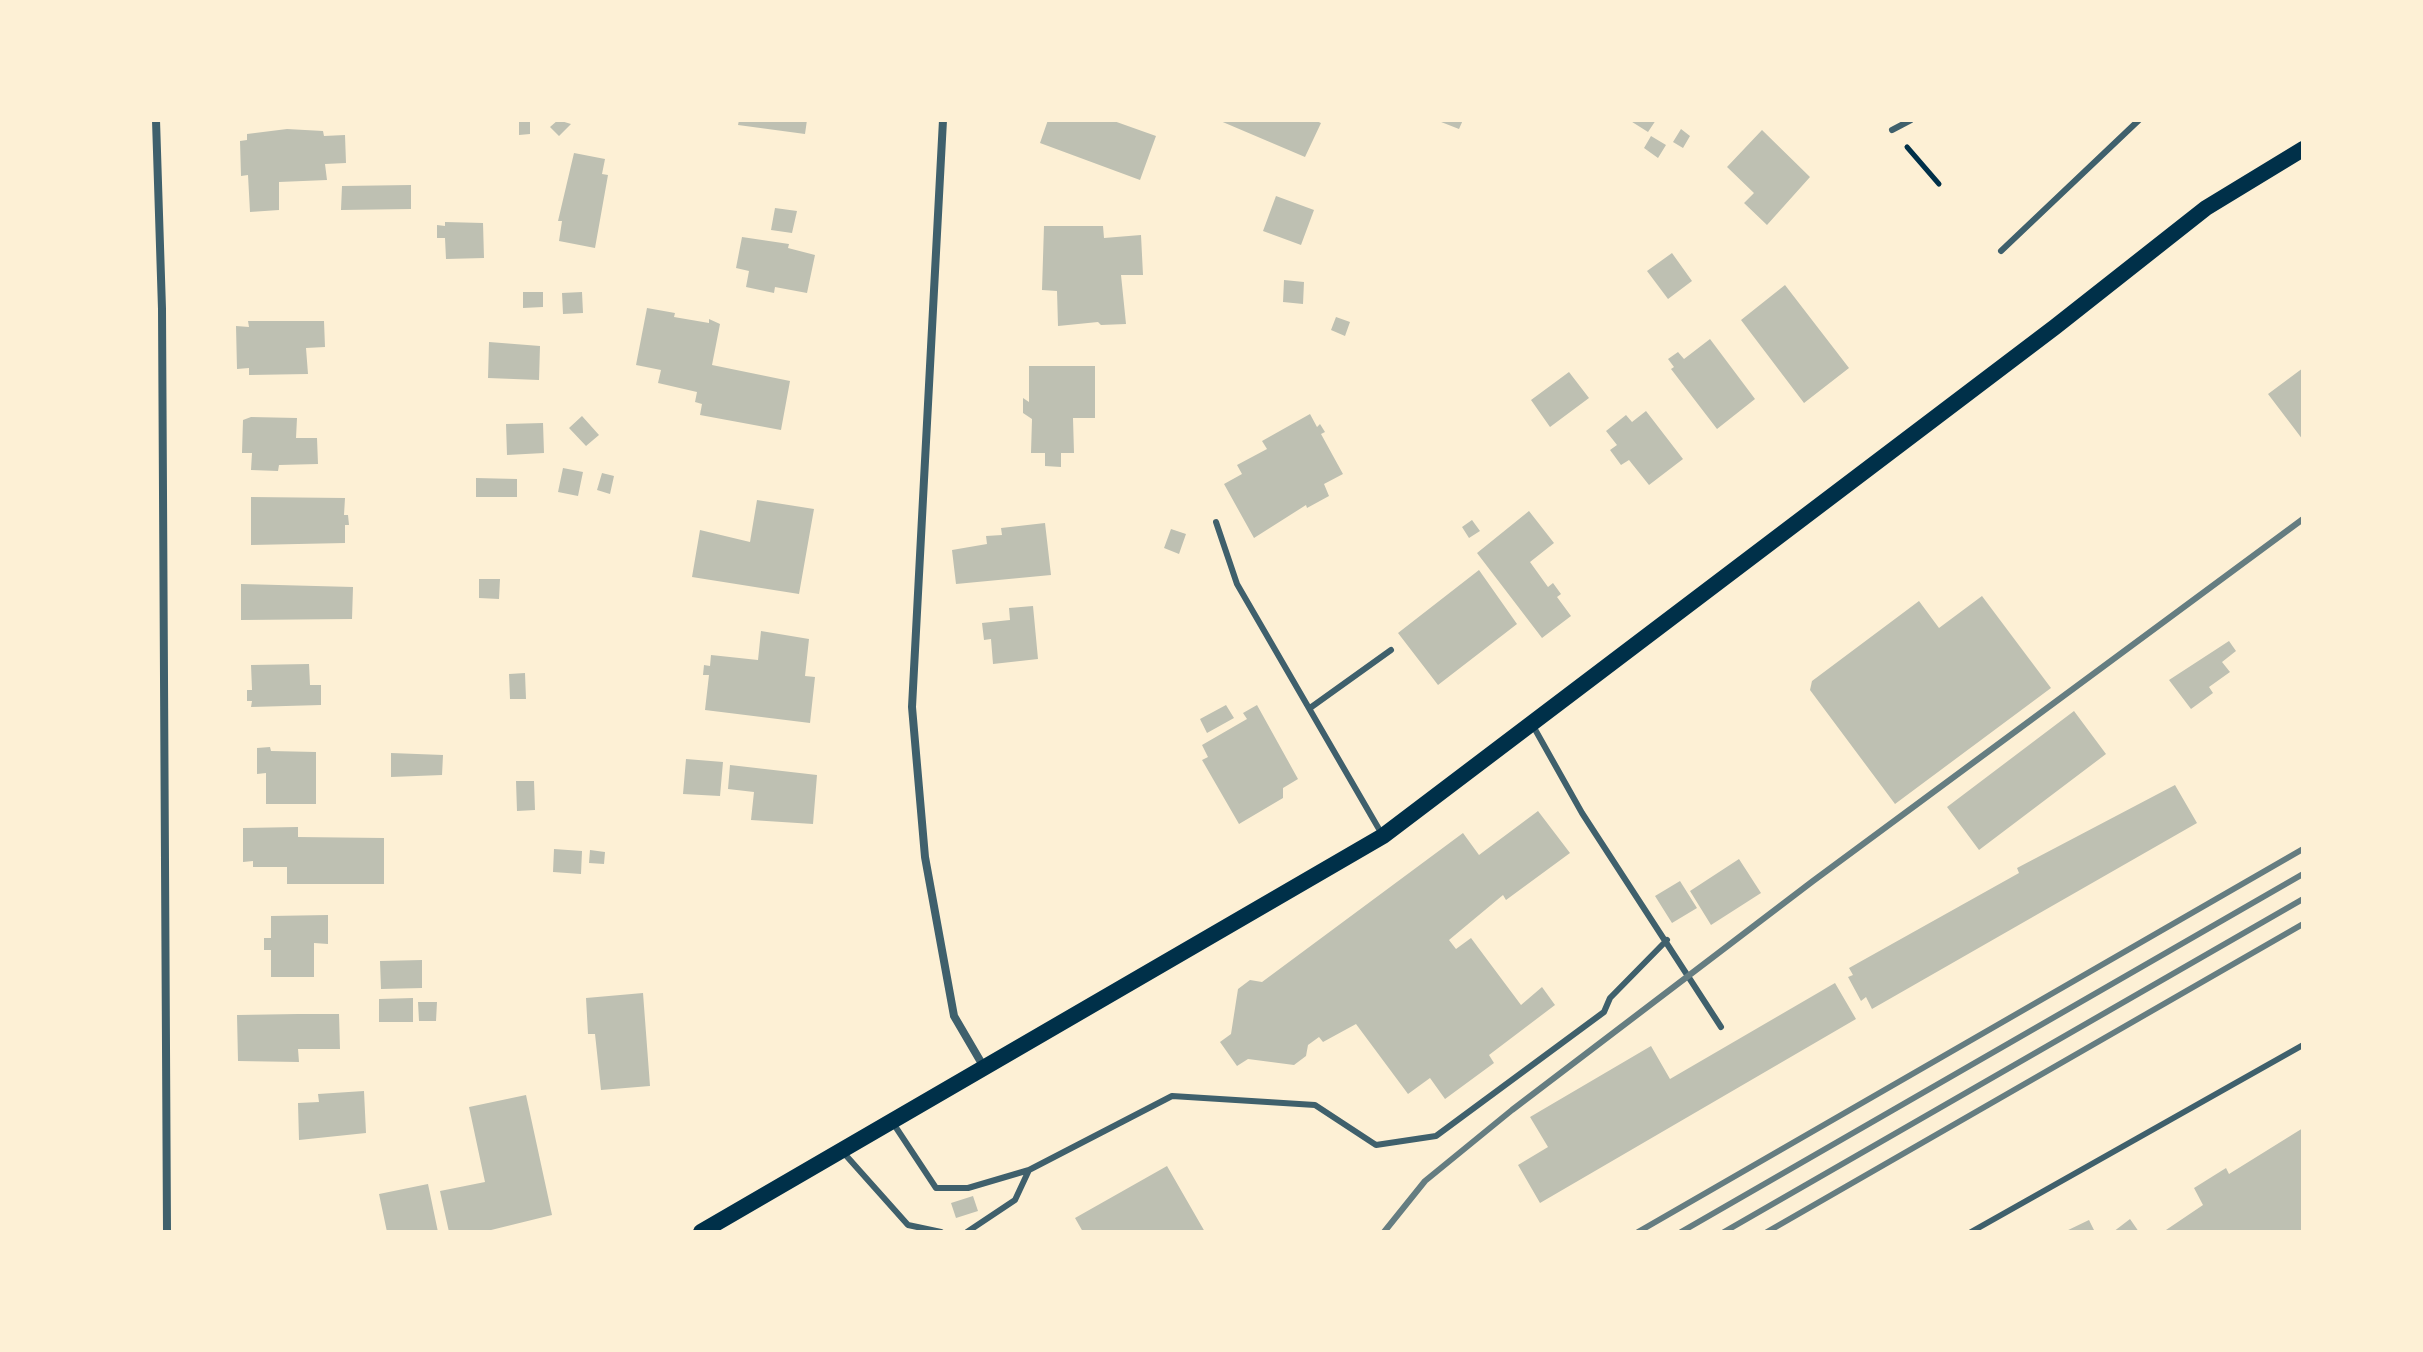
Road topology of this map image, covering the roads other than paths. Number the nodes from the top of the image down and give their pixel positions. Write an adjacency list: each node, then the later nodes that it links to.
1 (156, 120): 20 (street)
2 (943, 120): 16 (street)
3 (1911, 120): 5 (lane)
4 (2139, 120): 7 (lane)
5 (1892, 130)
6 (2303, 149): 11 (main road)
7 (2001, 251)
8 (1216, 522): 10 (lane)
9 (1391, 650): 10 (lane)
10 (1310, 708): 12 (lane)
11 (1532, 724): 12 (main road); 13 (lane)
12 (1383, 836): 16 (main road)
13 (1667, 940): 14 (lane); 19 (lane)
14 (1721, 1027)
15 (2303, 1045): 24 (lane)
16 (985, 1069): 17 (main road)
17 (893, 1122): 18 (main road); 19 (lane)
18 (842, 1151): 21 (main road); 22 (lane)
19 (1029, 1170): 23 (lane)
20 (167, 1232)
21 (701, 1232)
22 (941, 1232)
23 (967, 1232)
24 (1971, 1232)

